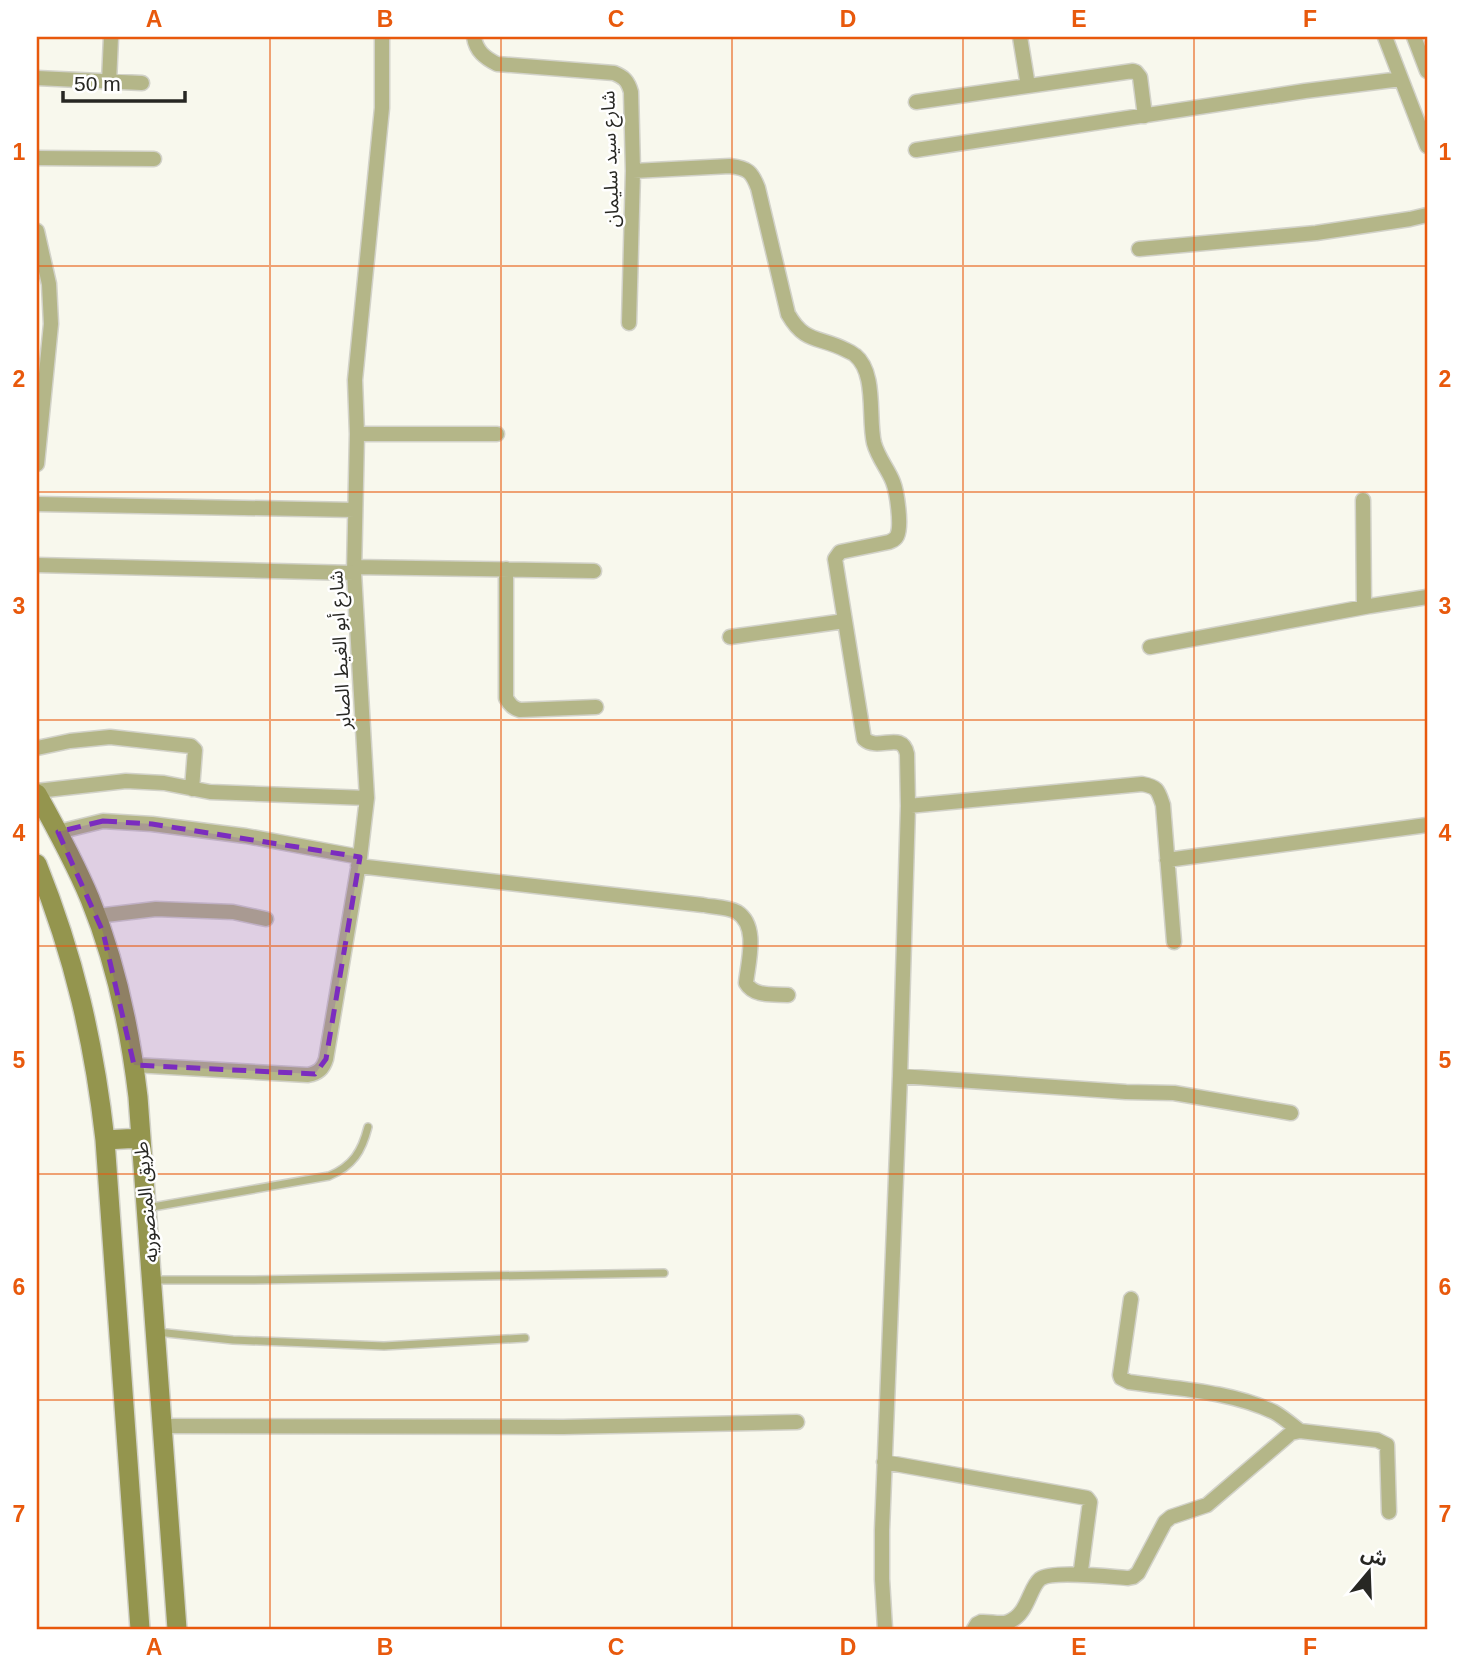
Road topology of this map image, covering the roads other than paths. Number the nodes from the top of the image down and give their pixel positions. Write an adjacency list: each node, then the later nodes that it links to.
1 (111, 37): 10 (street)
2 (382, 37): 25 (street, شارع أبو الغيط الصابر)
3 (474, 37): 19 (street, شارع سيد سليمان)
4 (1020, 37): 12 (street)
5 (1385, 37): 9 (street)
6 (1414, 37): 7 (street)
7 (1427, 71)
8 (37, 78): 10 (street)
9 (1401, 79): 14 (street); 15 (street)
10 (109, 82): 11 (street)
11 (142, 83)
12 (1028, 86): 13 (street); 14 (street)
13 (916, 102)
14 (1145, 116): 16 (street)
15 (1427, 146)
16 (916, 149)
17 (37, 158): 18 (street)
18 (154, 159)
19 (633, 172): 24 (street, شارع سيد سليمان); 37 (street)
20 (1427, 215): 22 (street)
21 (37, 231): 23 (street)
22 (1139, 249)
23 (40, 253): 27 (street)
24 (629, 323)
25 (357, 434): 26 (street); 30 (street, شارع أبو الغيط الصابر)
26 (497, 434)
27 (37, 464)
28 (1363, 500): 36 (street)
29 (37, 504): 30 (street)
30 (355, 510): 33 (street, شارع أبو الغيط الصابر)
31 (37, 565): 33 (street)
32 (506, 569): 33 (street); 34 (street); 40 (street)
33 (354, 570): 44 (street, شارع أبو الغيط الصابر)
34 (594, 571)
35 (1427, 597): 36 (street)
36 (1364, 607): 39 (street)
37 (845, 621): 38 (street); 45 (street)
38 (730, 637)
39 (1150, 647)
40 (596, 706)
41 (37, 747): 42 (street)
42 (192, 789): 43 (street); 44 (street)
43 (37, 792): 47 (main road, طريق المنصوريه)
44 (367, 798): 49 (street, شارع أبو الغيط الصابر)
45 (908, 806): 48 (street); 56 (street)
46 (1427, 825): 48 (street)
47 (58, 832): 49 (street); 51 (main road, طريق المنصوريه)
48 (1167, 860): 53 (street)
49 (359, 862): 54 (street); 55 (street, شارع أبو الغيط الصابر)
50 (37, 864): 60 (main road, طريق المنصوريه)
51 (97, 916): 52 (street); 55 (main road, طريق المنصوريه)
52 (266, 919)
53 (1174, 942)
54 (788, 995)
55 (134, 1065): 59 (main road, طريق المنصوريه)
56 (900, 1076): 57 (street); 70 (street)
57 (1291, 1113)
58 (368, 1127): 61 (lane)
59 (141, 1138): 60 (main road); 61 (main road, طريق المنصوريه)
60 (105, 1140): 73 (main road, طريق المنصوريه)
61 (146, 1208): 63 (main road, طريق المنصوريه)
62 (664, 1273): 63 (lane)
63 (152, 1280): 65 (main road, طريق المنصوريه)
64 (1131, 1299): 69 (street)
65 (156, 1332): 66 (lane); 68 (main road, طريق المنصوريه)
66 (526, 1338)
67 (797, 1422): 68 (street)
68 (163, 1426): 74 (main road, طريق المنصوريه)
69 (1300, 1431): 71 (street); 72 (street)
70 (884, 1462): 72 (street); 75 (street)
71 (1390, 1512)
72 (1083, 1574): 76 (street)
73 (140, 1629)
74 (177, 1629)
75 (885, 1629)
76 (974, 1629)

